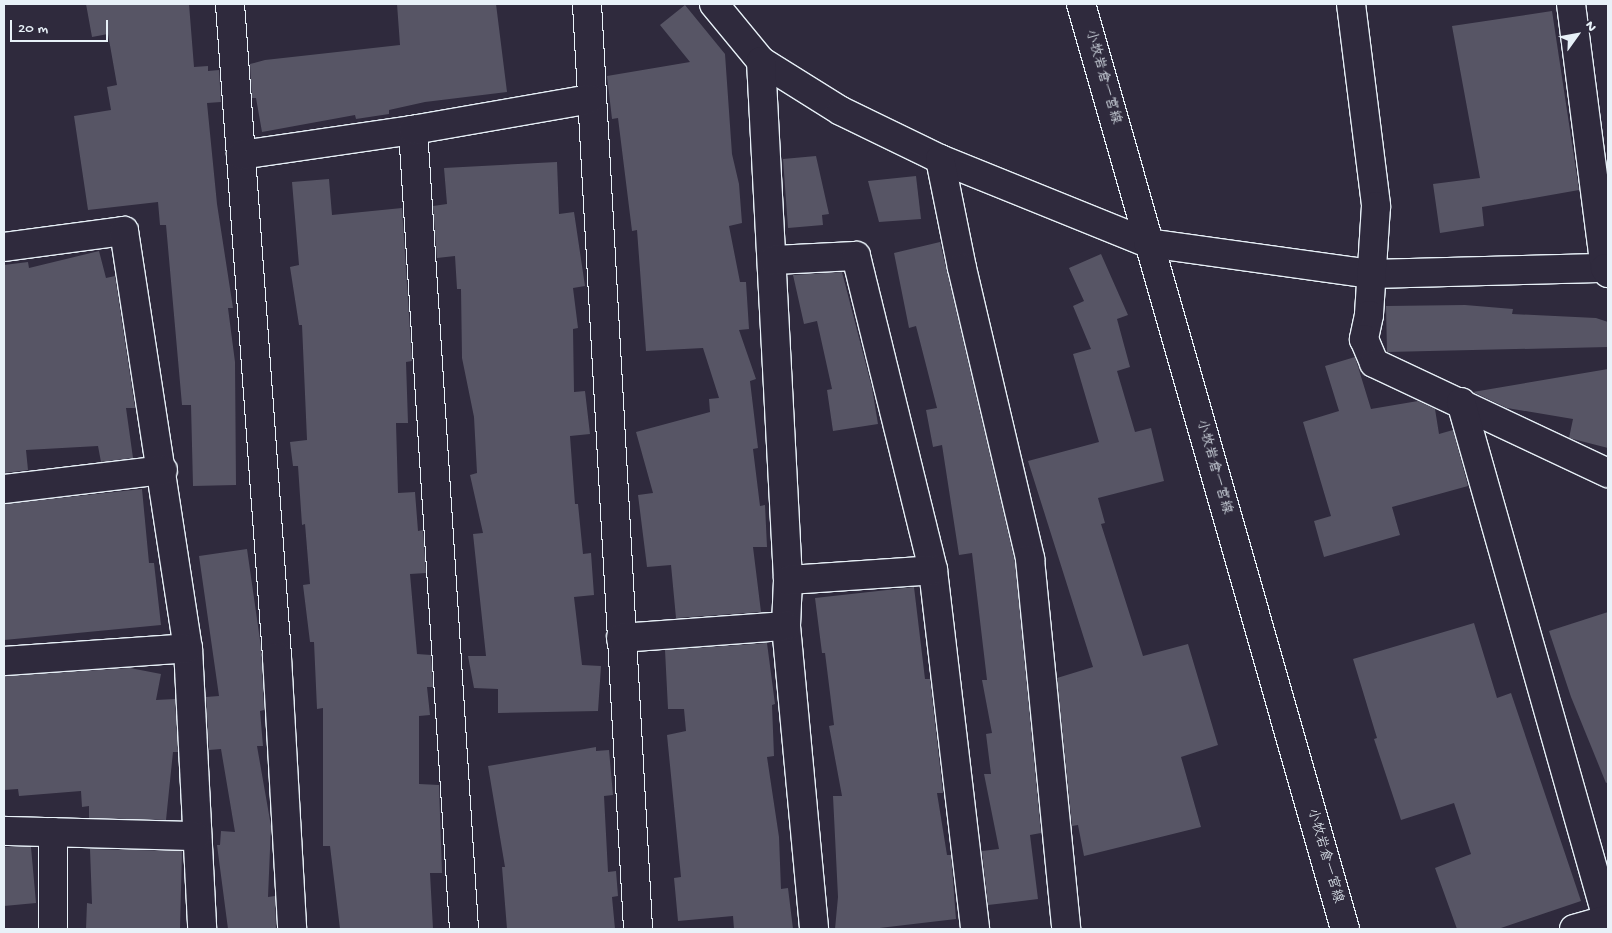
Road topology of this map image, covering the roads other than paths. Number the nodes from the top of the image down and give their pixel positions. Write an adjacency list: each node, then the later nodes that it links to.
1 (230, 4): 10 (street)
2 (587, 4): 8 (street)
3 (714, 4): 7 (street)
4 (1082, 4): 12 (street, 小牧岩倉一宮線)
5 (1351, 4): 16 (street)
6 (1571, 4): 15 (street)
7 (761, 61): 11 (street); 14 (street)
8 (590, 99): 9 (street); 24 (street)
9 (413, 130): 10 (street); 34 (street)
10 (241, 155): 33 (street)
11 (940, 159): 12 (street); 38 (street)
12 (1148, 243): 16 (street); 39 (street, 小牧岩倉一宮線)
13 (4, 247): 18 (street)
14 (773, 260): 21 (street); 22 (street)
15 (1607, 270): 16 (street)
16 (1372, 274): 17 (street)
17 (1461, 402): 19 (street); 30 (street)
18 (163, 470): 20 (street); 25 (street)
19 (1608, 473)
20 (4, 489)
21 (932, 570): 22 (street); 37 (street)
22 (788, 580): 23 (street)
23 (786, 626): 24 (street); 36 (street)
24 (621, 638): 35 (street)
25 (188, 648): 26 (street); 29 (street)
26 (4, 661)
27 (4, 831): 28 (street)
28 (53, 832): 29 (street); 31 (street)
29 (196, 836): 32 (street)
30 (1608, 920): 40 (street)
31 (53, 929)
32 (202, 929)
33 (292, 929)
34 (464, 929)
35 (638, 929)
36 (814, 929)
37 (975, 929)
38 (1066, 929)
39 (1345, 929)
40 (1574, 929)

